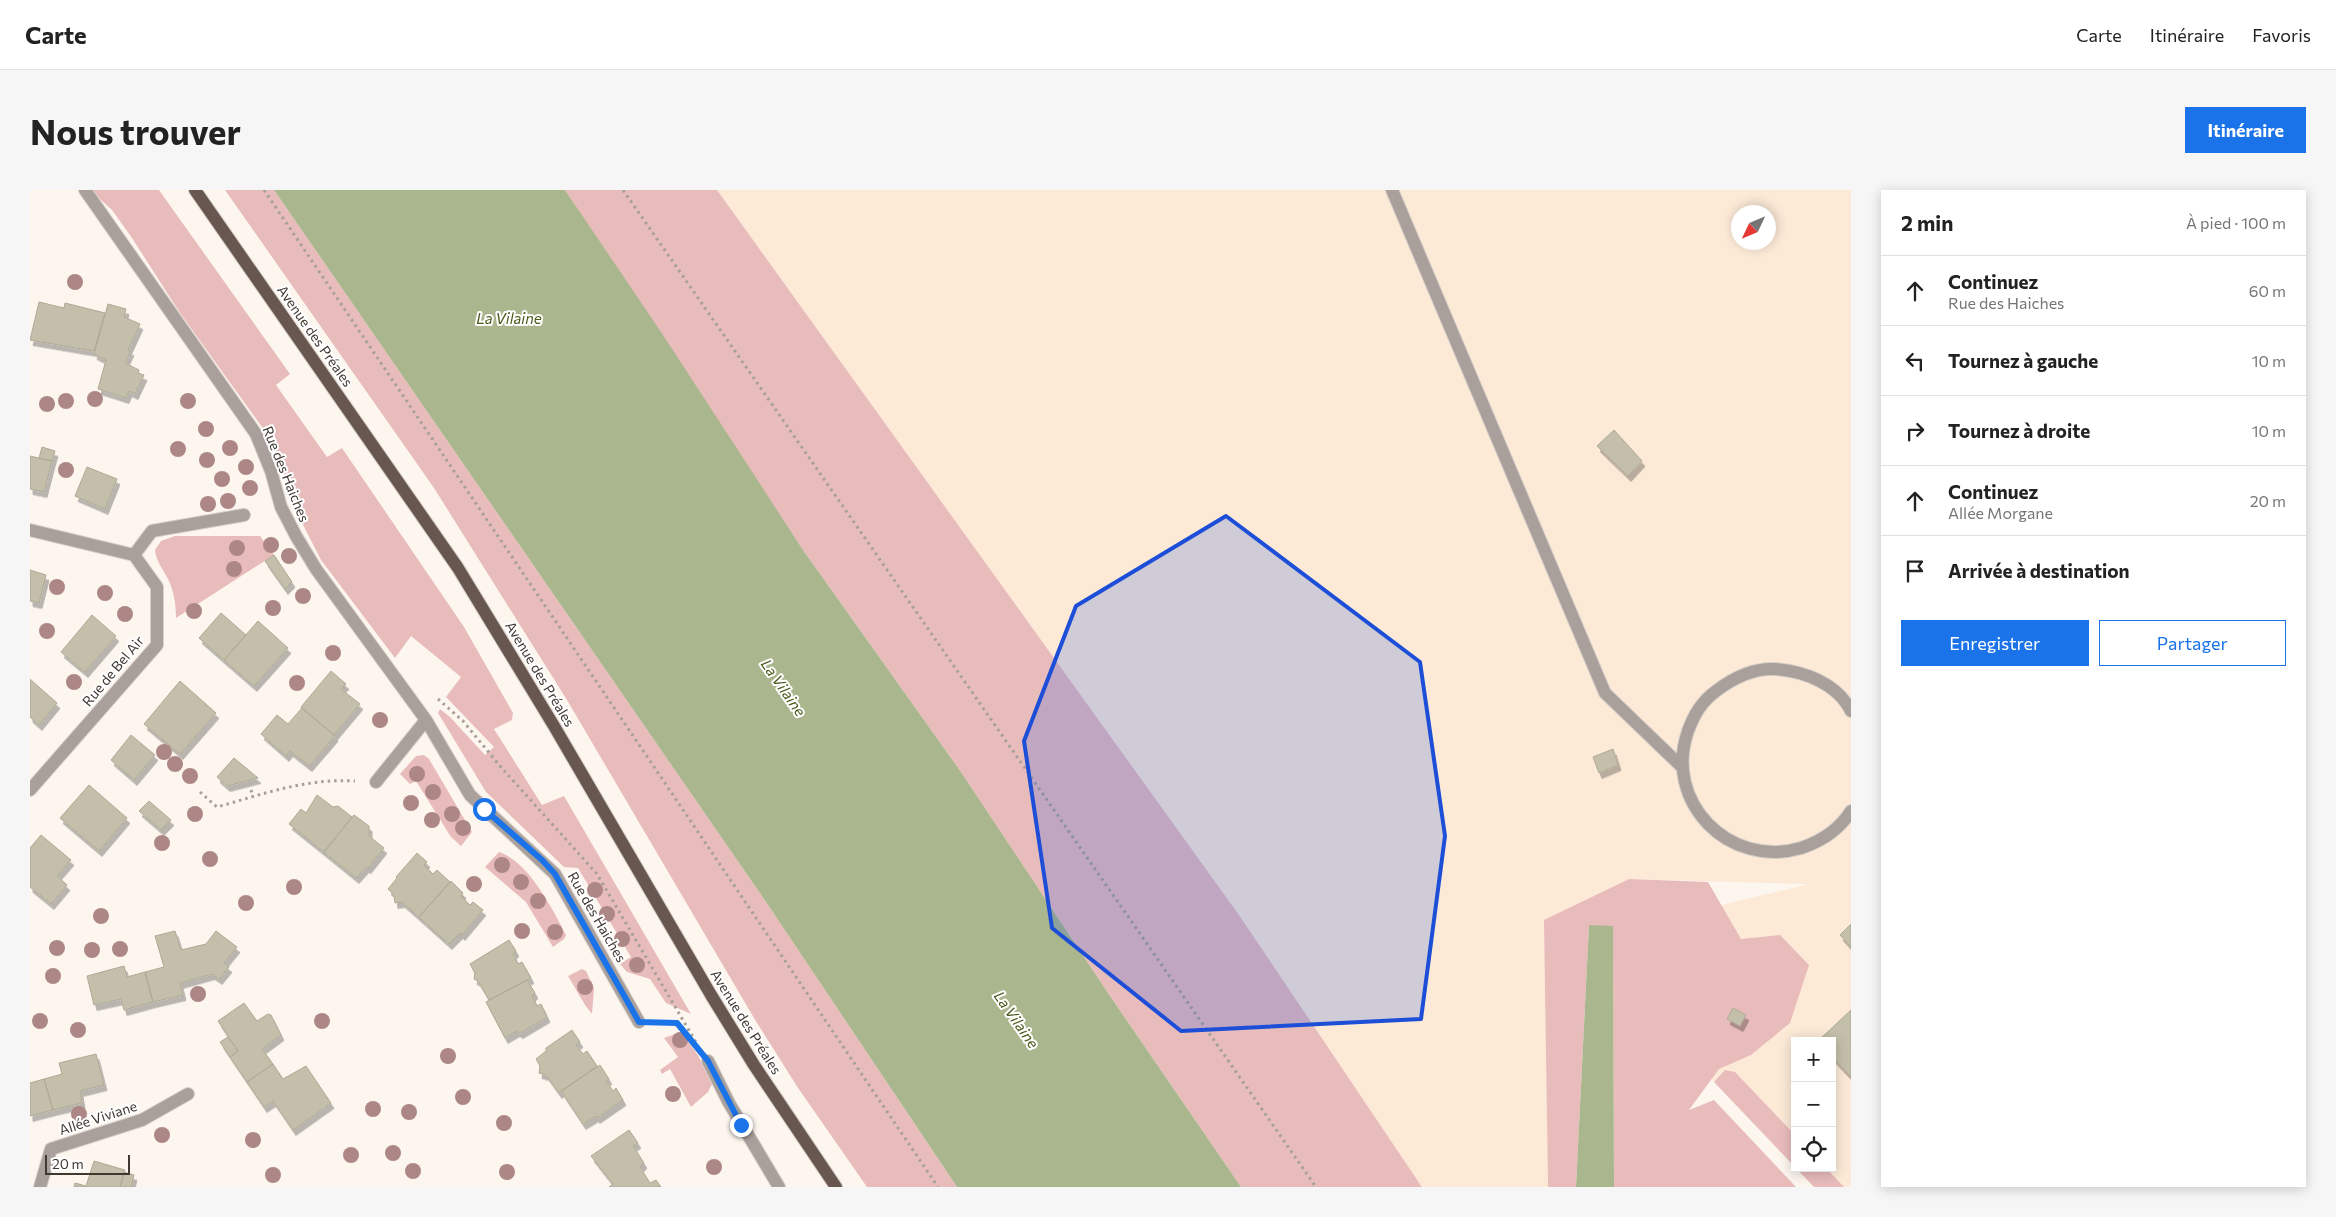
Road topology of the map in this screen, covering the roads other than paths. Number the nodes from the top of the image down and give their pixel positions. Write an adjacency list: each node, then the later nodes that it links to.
1 (85, 190): 8 (street, Rue des Haiches)
2 (195, 190): 18 (main road, Avenue des Préales)
3 (1392, 190): 9 (street)
4 (244, 515): 6 (street)
5 (30, 530): 6 (street)
6 (134, 555): 11 (street, Rue de Bel Air)
7 (1851, 711): 9 (street)
8 (426, 720): 10 (street); 13 (street, Rue des Haiches)
9 (1682, 767): 12 (street)
10 (376, 782)
11 (30, 790)
12 (1851, 811)
13 (639, 1022)
14 (708, 1061): 17 (street)
15 (188, 1094): 16 (street, Allée Viviane)
16 (40, 1187)
17 (779, 1187)
18 (836, 1187)

